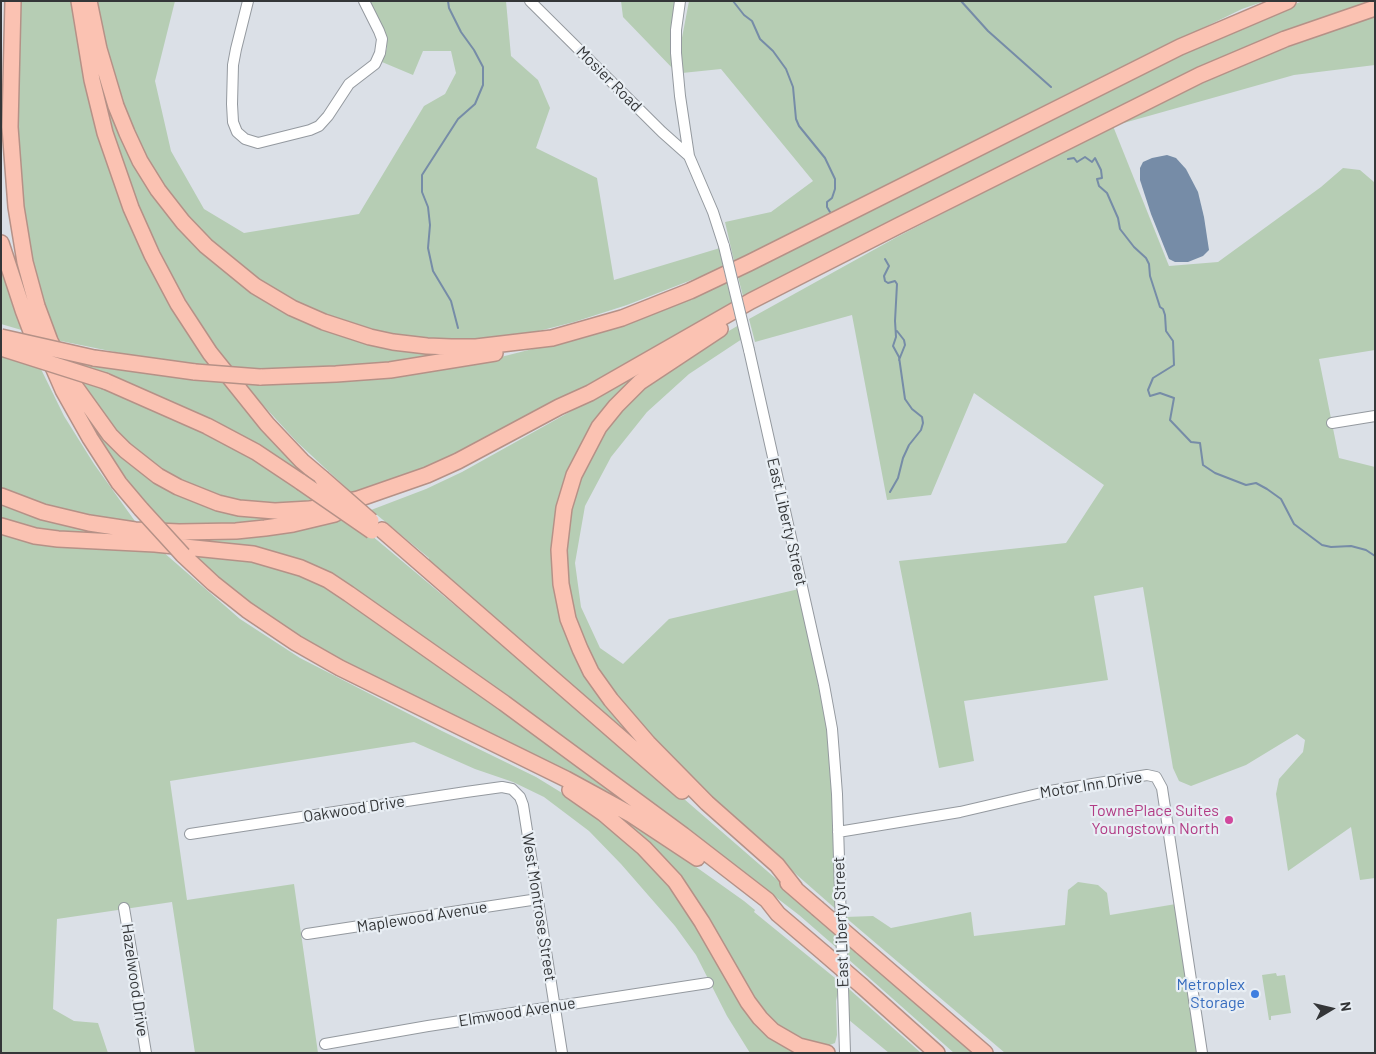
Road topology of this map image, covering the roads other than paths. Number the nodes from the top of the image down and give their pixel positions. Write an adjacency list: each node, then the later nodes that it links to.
1 (7, 1): 23 (highway)
2 (13, 1): 19 (highway)
3 (79, 1): 25 (highway, bridge)
4 (90, 1): 16 (highway)
5 (248, 1): 6 (street)
6 (364, 1)
7 (530, 1): 11 (street, Mosier Road)
8 (680, 1): 11 (street, East Liberty Street)
9 (1288, 1): 16 (highway)
10 (1375, 8): 13 (highway)
11 (689, 156): 28 (street, East Liberty Street, bridge)
12 (1, 243): 23 (highway)
13 (815, 269): 19 (highway); 30 (highway)
14 (1, 330): 17 (highway, bridge)
15 (1, 336): 17 (highway, bridge)
16 (552, 338): 17 (highway, bridge)
17 (40, 347)
18 (1, 348): 25 (highway, bridge)
19 (590, 393): 22 (highway)
20 (1375, 416): 21 (street)
21 (1332, 423)
22 (1, 496)
23 (137, 509): 26 (highway, bridge)
24 (1, 526): 33 (highway)
25 (377, 531): 30 (highway)
26 (441, 717): 33 (highway); 41 (highway)
27 (516, 792): 29 (street, Oakwood Drive); 31 (street, West Montrose Street)
28 (838, 832): 42 (street, East Liberty Street); 46 (street, Motor Inn Drive)
29 (190, 834)
30 (794, 888): 35 (highway, bridge)
31 (538, 899): 34 (street, Maplewood Avenue); 37 (street, West Montrose Street)
32 (124, 908): 39 (street, Hazelwood Drive)
33 (778, 914): 43 (highway, bridge)
34 (307, 934)
35 (884, 965): 44 (highway); 45 (highway)
36 (708, 983): 37 (street, Elmwood Avenue)
37 (555, 1007): 38 (street, Elmwood Avenue); 40 (street, West Montrose Street)
38 (325, 1044)
39 (146, 1053)
40 (562, 1053)
41 (827, 1053)
42 (845, 1053)
43 (937, 1053)
44 (985, 1053)
45 (996, 1053)
46 (1202, 1053)

